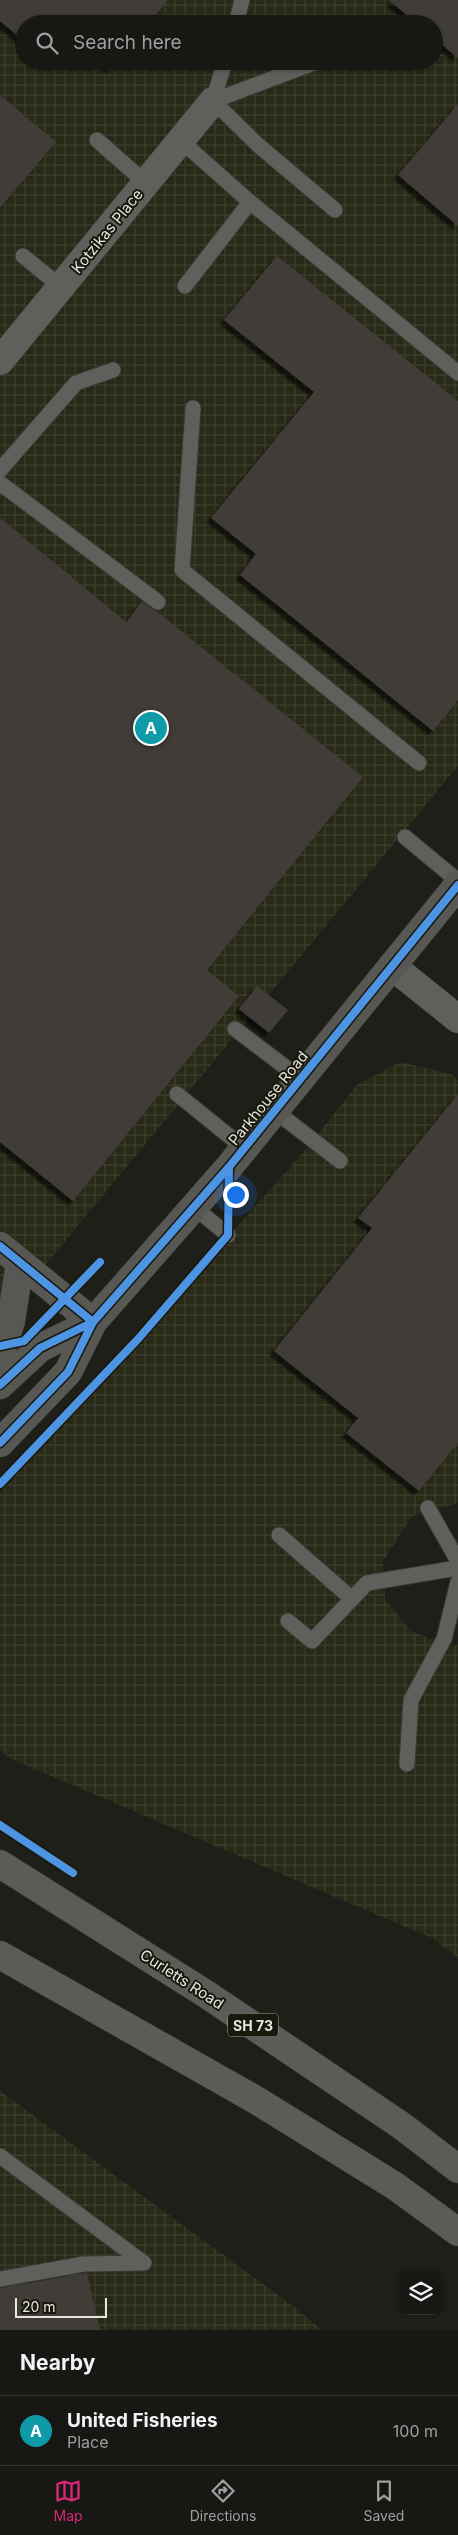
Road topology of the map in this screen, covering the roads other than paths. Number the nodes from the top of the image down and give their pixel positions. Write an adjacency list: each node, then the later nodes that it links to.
1 (242, 0): 2 (lane)
2 (238, 15)
3 (222, 70): 5 (lane)
4 (295, 70): 5 (lane)
5 (213, 101): 7 (street, Kotzikas Place); 10 (lane)
6 (96, 140): 8 (lane)
7 (181, 141): 8 (street, Kotzikas Place); 9 (lane)
8 (146, 184): 13 (street, Kotzikas Place)
9 (250, 202): 12 (lane); 16 (lane)
10 (335, 210)
11 (23, 256): 13 (lane)
12 (185, 286)
13 (61, 287): 14 (street, Kotzikas Place)
14 (0, 361)
15 (113, 370): 18 (lane)
16 (458, 373)
17 (194, 408): 21 (lane)
18 (0, 470)
19 (0, 483): 20 (lane)
20 (158, 602)
21 (419, 763)
22 (405, 837): 23 (lane)
23 (458, 881)
24 (458, 885): 25 (street, Parkhouse Road)
25 (392, 966): 26 (street); 28 (street, Parkhouse Road)
26 (458, 1020)
27 (235, 1029): 28 (lane)
28 (302, 1079): 30 (street, Parkhouse Road)
29 (177, 1094): 31 (lane)
30 (275, 1110): 31 (street, Parkhouse Road); 32 (lane)
31 (244, 1148): 33 (street, Parkhouse Road)
32 (340, 1161)
33 (195, 1208): 34 (lane); 36 (street, Parkhouse Road)
34 (228, 1235)
35 (10, 1255): 36 (street); 37 (street)
36 (93, 1322): 38 (street, Parkhouse Road); 39 (street, Parkhouse Road)
37 (0, 1354)
38 (0, 1385)
39 (0, 1443)
40 (428, 1508): 42 (lane)
41 (279, 1535): 45 (lane)
42 (458, 1561)
43 (458, 1568): 45 (lane)
44 (458, 1582): 47 (lane)
45 (351, 1598): 46 (lane)
46 (288, 1621)
47 (407, 1764)
48 (0, 1864): 51 (highway, Curletts Road / SH 73)
49 (0, 1954): 52 (highway)
50 (0, 2156): 53 (lane)
51 (458, 2169)
52 (458, 2232)
53 (0, 2279)

